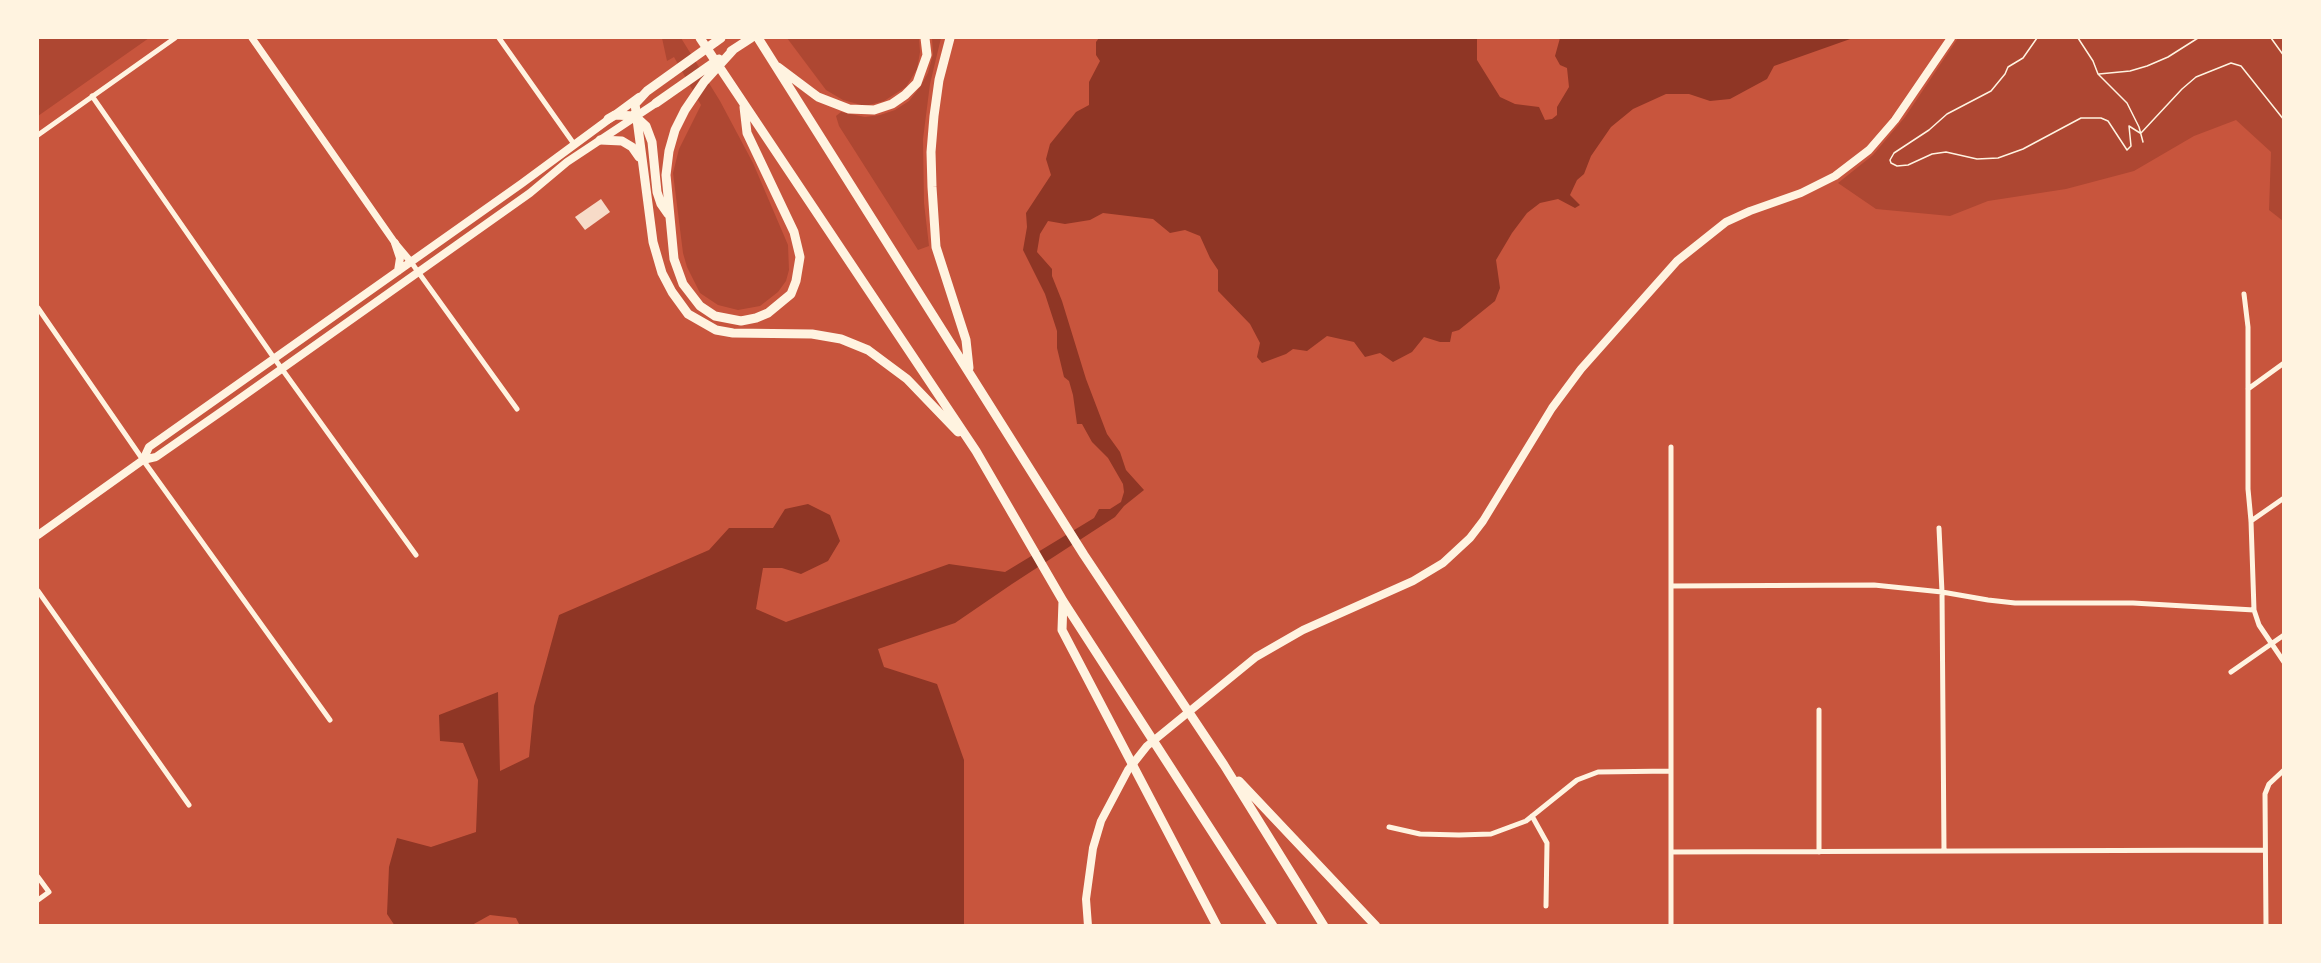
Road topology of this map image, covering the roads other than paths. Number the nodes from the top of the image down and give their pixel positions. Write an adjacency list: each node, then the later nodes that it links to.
1 (175, 38): 14 (street)
2 (252, 38): 26 (street)
3 (499, 38): 21 (street)
4 (700, 38): 16 (highway)
5 (721, 38): 13 (highway)
6 (751, 38): 11 (highway)
7 (758, 38): 12 (highway)
8 (926, 38): 12 (highway)
9 (950, 38): 35 (highway)
10 (1951, 38): 70 (main road)
11 (734, 49): 15 (highway); 25 (highway)
12 (771, 61): 35 (highway)
13 (647, 91): 17 (highway); 18 (main road)
14 (92, 96): 19 (street); 32 (street)
15 (656, 103): 17 (main road)
16 (744, 105): 25 (highway); 39 (highway)
17 (635, 116): 18 (highway); 20 (main road); 22 (highway); 25 (highway)
18 (608, 118): 21 (main road)
19 (38, 135)
20 (600, 140): 22 (highway); 24 (main road)
21 (574, 144): 23 (main road)
22 (641, 161): 39 (highway)
23 (521, 184): 24 (main road); 27 (main road)
24 (530, 193): 29 (main road)
25 (668, 214)
26 (395, 243): 27 (street); 28 (main road)
27 (411, 261): 28 (main road); 29 (street)
28 (399, 271): 32 (main road)
29 (419, 272): 34 (main road); 37 (street)
30 (2244, 294): 36 (street)
31 (38, 308): 40 (street)
32 (274, 358): 34 (street); 40 (main road)
33 (2283, 363): 36 (street)
34 (281, 368): 40 (main road); 45 (street)
35 (970, 373): 57 (highway)
36 (2248, 389): 42 (street)
37 (517, 409)
38 (1671, 447): 46 (street)
39 (976, 450): 49 (highway)
40 (143, 460): 44 (main road); 56 (street)
41 (2283, 498): 42 (street)
42 (2252, 520): 50 (street)
43 (1939, 528): 48 (street)
44 (38, 535)
45 (416, 555)
46 (1671, 586): 48 (street); 59 (street)
47 (38, 591): 60 (street)
48 (1942, 592): 50 (street); 64 (street)
49 (1063, 601): 71 (highway); 72 (highway)
50 (2253, 610): 52 (street)
51 (2283, 635): 52 (street)
52 (2271, 643): 53 (street); 54 (street)
53 (2283, 662)
54 (2230, 672)
55 (1819, 710): 66 (street)
56 (330, 720)
57 (1224, 765): 73 (highway); 74 (highway)
58 (2283, 770): 63 (street)
59 (1671, 771): 61 (street); 65 (street)
60 (189, 805)
61 (1532, 816): 62 (street); 69 (street)
62 (1389, 827)
63 (2265, 850): 64 (street); 76 (street)
64 (1944, 851): 66 (street)
65 (1671, 852): 66 (street); 75 (street)
66 (1819, 852)
67 (38, 877): 68 (street)
68 (38, 900)
69 (1546, 906)
70 (1088, 926)
71 (1217, 926)
72 (1273, 926)
73 (1324, 926)
74 (1376, 926)
75 (1671, 926)
76 (2266, 926)

